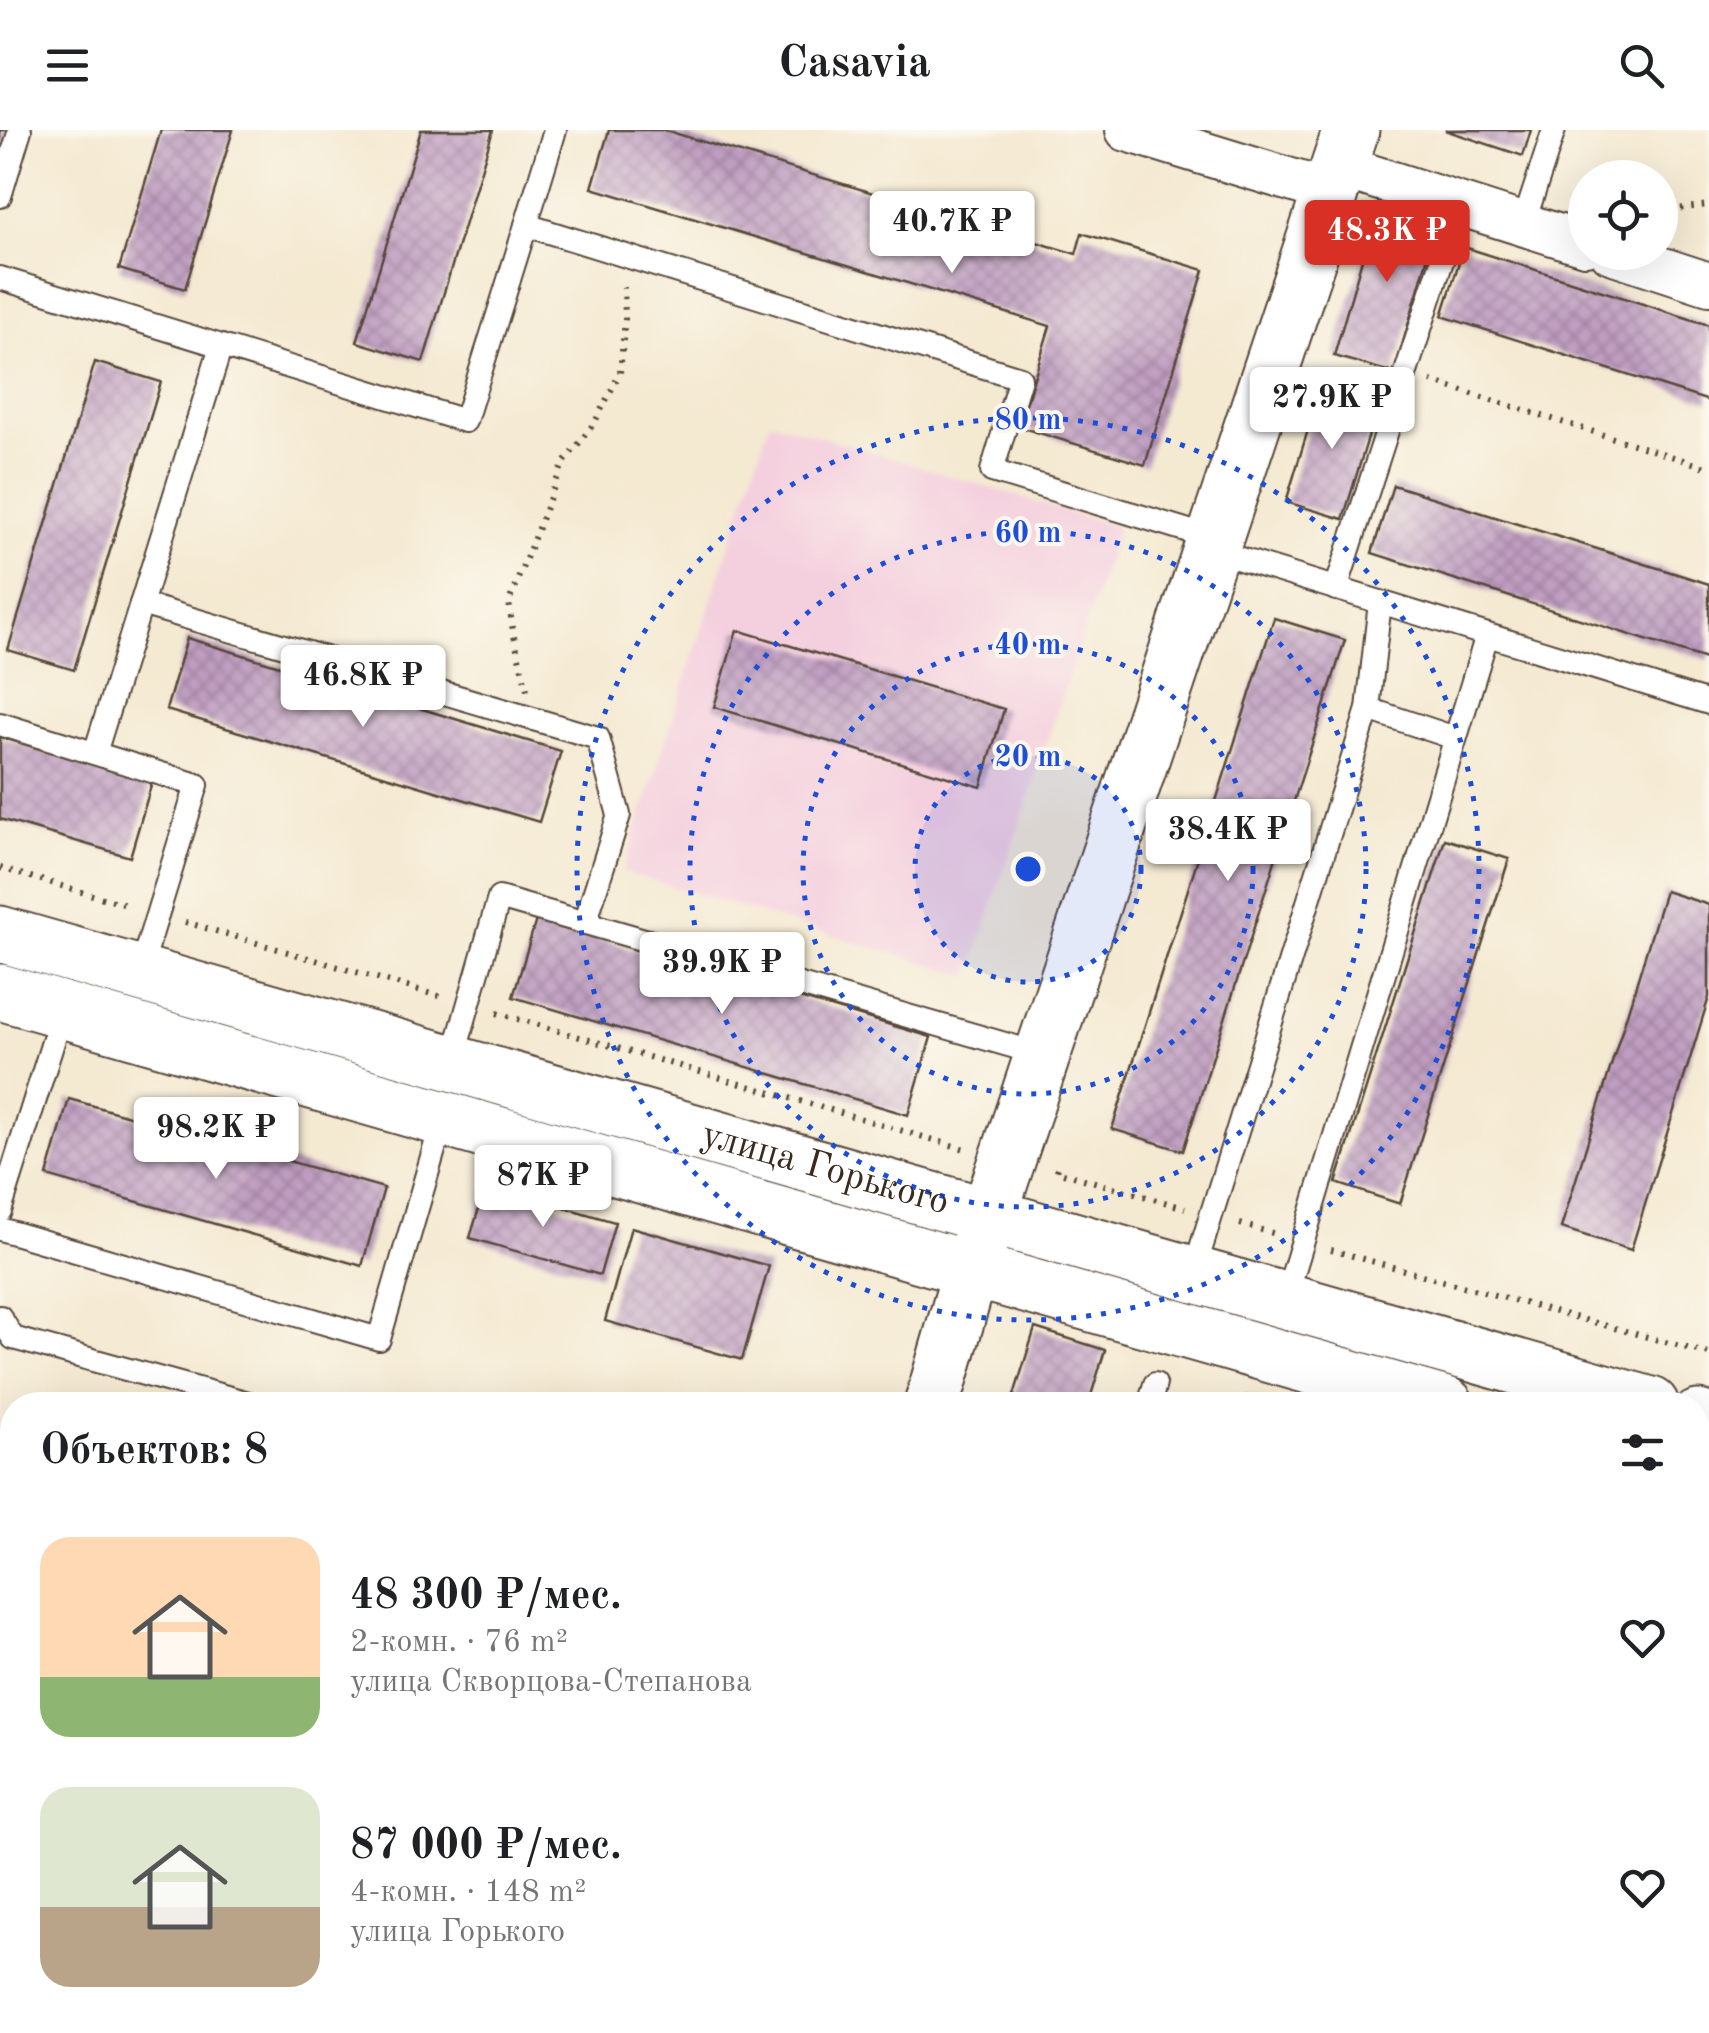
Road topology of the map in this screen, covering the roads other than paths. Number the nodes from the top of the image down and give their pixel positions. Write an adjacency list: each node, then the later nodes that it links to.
1 (20, 130): 6 (lane)
2 (555, 130): 8 (lane)
3 (1127, 130): 5 (street)
4 (1554, 130): 9 (lane)
5 (1340, 163): 7 (street); 15 (main road)
6 (0, 196)
7 (1460, 204): 9 (street); 16 (lane)
8 (526, 225): 14 (lane); 15 (lane)
9 (1524, 225): 10 (street)
10 (1568, 239)
11 (1666, 270): 13 (street)
12 (0, 278): 14 (lane)
13 (1709, 284)
14 (221, 346): 18 (lane)
15 (1213, 545): 16 (lane); 30 (main road)
16 (1336, 589): 17 (lane)
17 (1380, 602): 19 (lane); 21 (lane)
18 (141, 604): 24 (lane); 25 (lane)
19 (1487, 634): 20 (lane); 23 (lane)
20 (1709, 703)
21 (1368, 709): 23 (lane); 37 (lane)
22 (0, 724): 24 (lane)
23 (1455, 738): 38 (lane)
24 (95, 753): 27 (lane)
25 (585, 923): 30 (lane); 31 (lane)
26 (0, 934): 27 (main road, улица Горького)
27 (139, 974): 31 (main road, улица Горького)
28 (0, 992): 29 (main road, улица Горького)
29 (63, 1010): 32 (main road, улица Горького); 33 (lane)
30 (1043, 1055): 34 (main road)
31 (452, 1062): 34 (main road, улица Горького)
32 (443, 1118): 35 (lane); 36 (main road, улица Горького)
33 (0, 1211)
34 (990, 1216): 36 (main road); 37 (main road, улица Горького)
35 (0, 1230)
36 (971, 1269): 41 (main road); 42 (main road, улица Горького)
37 (1193, 1274): 38 (main road, улица Горького)
38 (1284, 1300): 43 (main road, улица Горького)
39 (0, 1317): 40 (lane)
40 (209, 1392)
41 (936, 1392)
42 (1401, 1392)
43 (1606, 1392)

